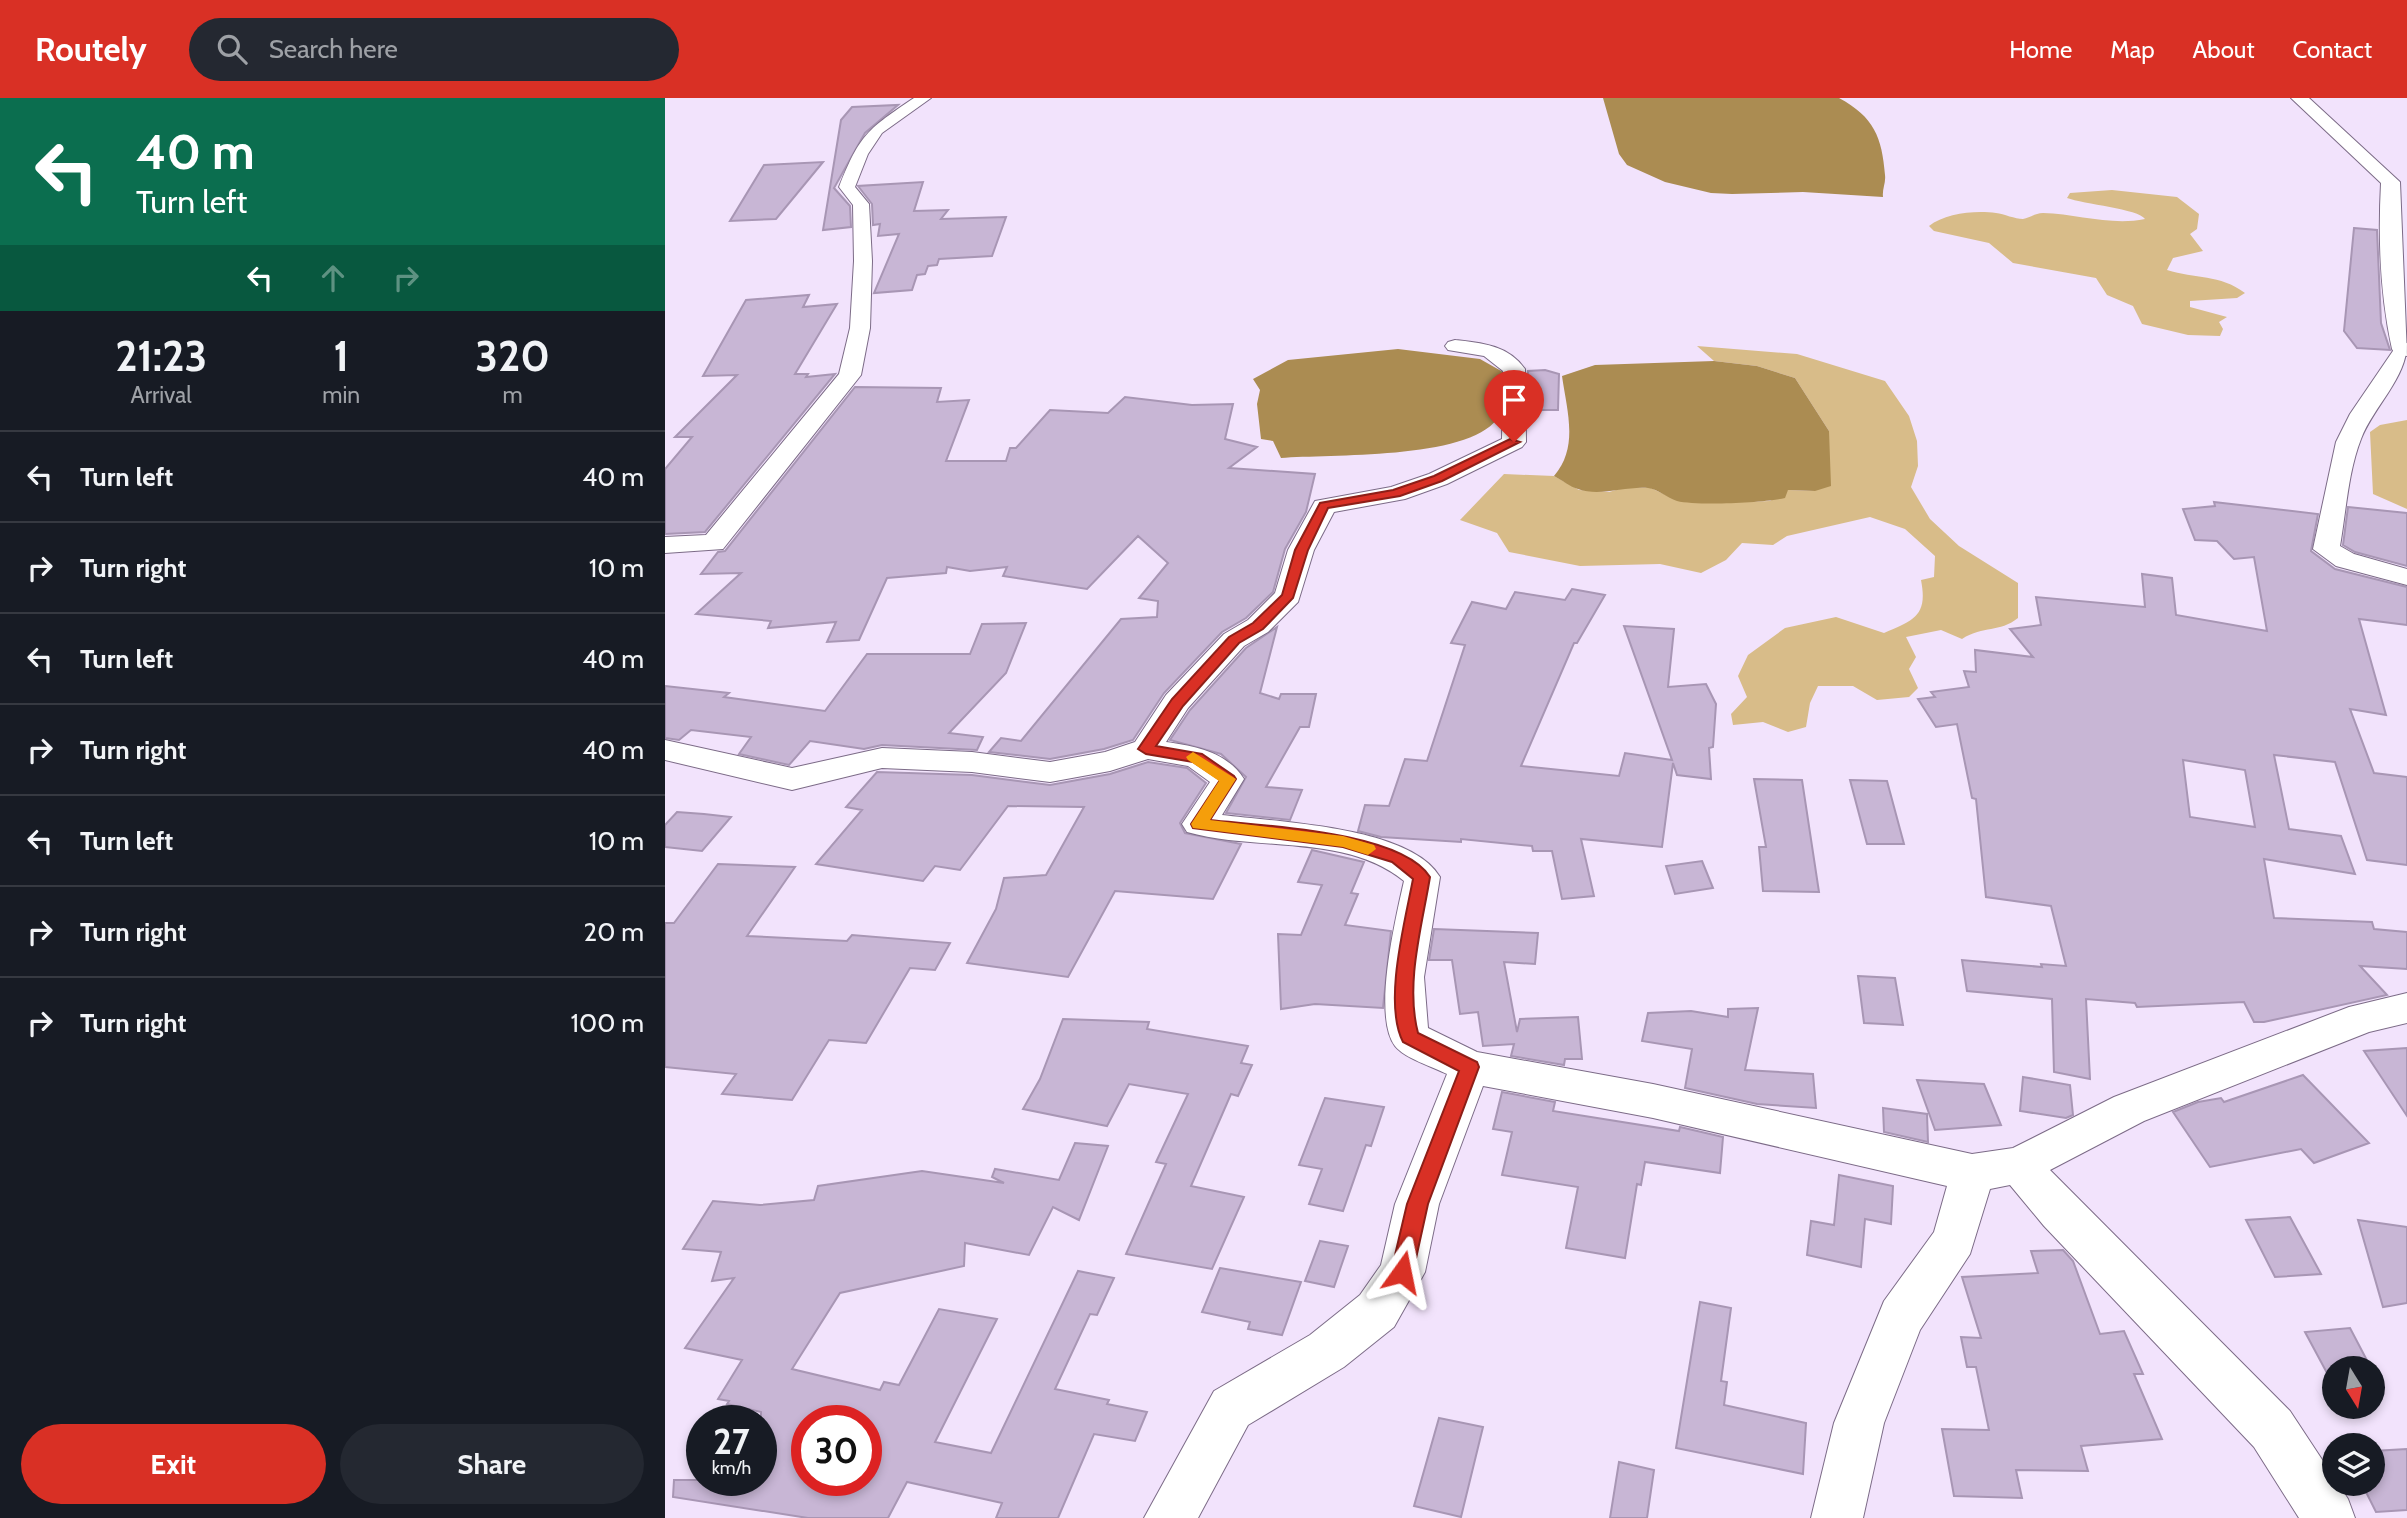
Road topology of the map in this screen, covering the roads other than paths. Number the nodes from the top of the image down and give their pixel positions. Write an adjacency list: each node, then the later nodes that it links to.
1 (924, 98): 5 (street)
2 (2299, 98): 4 (street)
3 (1455, 346): 7 (street)
4 (2404, 349): 6 (street)
5 (665, 545)
6 (2407, 578)
7 (1146, 749): 8 (street); 10 (street)
8 (665, 750)
9 (2407, 1007): 11 (street)
10 (1470, 1067): 12 (street); 13 (street)
11 (2019, 1164): 12 (street); 15 (street)
12 (1972, 1173): 14 (street)
13 (1170, 1518)
14 (1837, 1518)
15 (2329, 1518)

